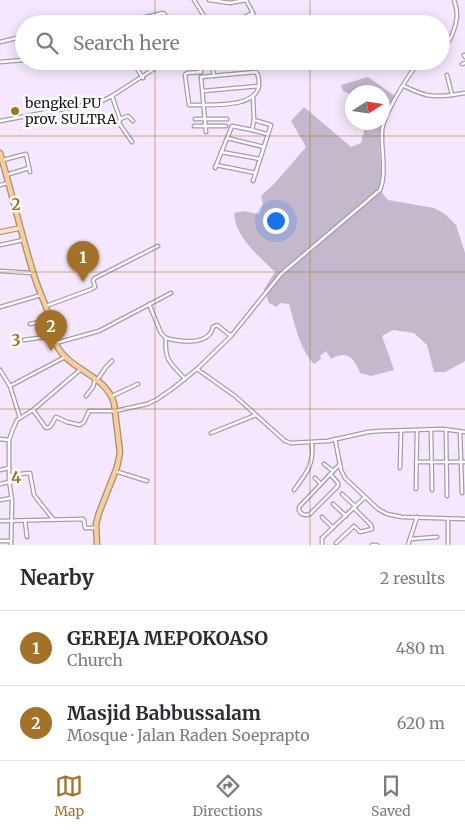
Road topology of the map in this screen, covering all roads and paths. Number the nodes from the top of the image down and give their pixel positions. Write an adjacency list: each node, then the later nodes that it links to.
1 (194, 0): 7 (street)
2 (209, 0): 4 (street)
3 (454, 0): 9 (street)
4 (219, 1): 5 (street)
5 (230, 1): 6 (street)
6 (253, 13): 8 (street)
7 (203, 15)
8 (249, 15)
9 (450, 36)
10 (15, 38): 11 (street)
11 (0, 42)
12 (15, 61): 13 (street)
13 (0, 62)
14 (137, 70): 22 (street)
15 (153, 70): 22 (street)
16 (213, 70): 20 (street)
17 (414, 70): 24 (street)
18 (201, 72): 21 (street); 30 (street)
19 (447, 75): 27 (street)
20 (214, 76): 21 (street); 23 (street)
21 (201, 77): 25 (street)
22 (142, 78): 28 (street)
23 (259, 86): 25 (street); 29 (street)
24 (404, 86): 27 (street); 71 (street)
25 (203, 91): 30 (street)
26 (465, 93): 27 (street)
27 (452, 95)
28 (112, 96): 34 (street); 37 (street)
29 (253, 96): 30 (street); 35 (street)
30 (204, 104): 32 (street)
31 (195, 119): 32 (street)
32 (205, 119): 33 (street); 39 (street)
33 (227, 119)
34 (120, 120): 36 (street); 45 (street)
35 (254, 120): 41 (street); 43 (street)
36 (133, 121)
37 (0, 122)
38 (194, 126): 39 (street)
39 (206, 126): 40 (street); 42 (street)
40 (226, 126)
41 (252, 130): 43 (street); 44 (street)
42 (206, 132)
43 (268, 134): 46 (street)
44 (227, 138): 46 (street); 47 (street)
45 (132, 142)
46 (264, 147): 49 (street)
47 (221, 152): 49 (street); 52 (street)
48 (0, 153): 50 (highway)
49 (260, 159): 52 (street)
50 (2, 160): 51 (highway); 51 (street)
51 (4, 172): 54 (highway)
52 (256, 172): 53 (street)
53 (254, 181)
54 (8, 183): 55 (street); 56 (highway)
55 (0, 185)
56 (20, 228): 57 (main road); 58 (highway)
57 (0, 232)
58 (23, 240): 59 (street); 62 (highway)
59 (0, 245)
60 (158, 246): 66 (street)
61 (0, 271): 62 (street)
62 (34, 274): 64 (highway)
63 (171, 293): 65 (street)
64 (41, 295): 66 (highway); 67 (street)
65 (150, 304): 72 (street); 74 (street)
66 (46, 306): 68 (highway)
67 (0, 307)
68 (50, 320): 69 (street); 70 (highway)
69 (30, 324)
70 (54, 336): 73 (street); 74 (highway)
71 (231, 336): 72 (street); 78 (street)
72 (166, 338): 80 (street)
73 (24, 340)
74 (56, 344): 75 (highway)
75 (66, 356): 77 (highway); 83 (street)
76 (112, 361): 81 (street)
77 (81, 369): 81 (highway); 86 (street)
78 (197, 369): 80 (street); 88 (street)
79 (0, 370): 83 (street)
80 (185, 379): 87 (street)
81 (96, 380): 84 (street); 85 (highway)
82 (138, 384): 85 (street)
83 (10, 386): 89 (street)
84 (86, 396)
85 (112, 396): 87 (highway)
86 (34, 410): 87 (street); 89 (street)
87 (115, 411): 110 (highway)
88 (256, 415): 96 (street); 100 (street)
89 (20, 418): 99 (street)
90 (416, 430): 91 (street); 93 (street); 101 (street)
91 (432, 430): 92 (street); 102 (street)
92 (446, 430): 94 (street); 103 (street)
93 (402, 431): 98 (street); 108 (street)
94 (460, 431): 95 (street); 104 (street)
95 (465, 432)
96 (211, 433)
97 (0, 438): 99 (street)
98 (335, 439): 100 (street); 106 (street)
99 (9, 440): 107 (street)
100 (312, 443): 119 (street)
101 (416, 462): 102 (street); 118 (street)
102 (432, 462): 103 (street); 120 (street)
103 (447, 462): 104 (street); 123 (street)
104 (463, 462): 121 (street)
105 (324, 464): 111 (street)
106 (340, 464): 111 (street); 125 (street)
107 (9, 468): 109 (street); 112 (street)
108 (400, 468)
109 (0, 470)
110 (115, 471): 114 (street); 138 (highway)
111 (332, 473): 117 (street); 117 (street)
112 (9, 475): 115 (street); 132 (street)
113 (315, 478): 117 (street)
114 (147, 480)
115 (9, 482): 116 (street); 124 (street)
116 (0, 484)
117 (321, 484)
118 (416, 489)
119 (294, 490)
120 (432, 490)
121 (462, 493)
122 (342, 494): 128 (street)
123 (447, 496)
124 (12, 498): 126 (street); 136 (street)
125 (364, 498): 128 (street); 131 (street)
126 (0, 500)
127 (333, 504): 129 (street)
128 (354, 507): 129 (street); 145 (street)
129 (346, 516): 139 (street)
130 (322, 517): 139 (street)
131 (417, 517): 133 (street); 142 (street)
132 (52, 519): 137 (street); 138 (street)
133 (448, 519): 134 (street); 151 (street)
134 (465, 520)
135 (0, 521): 136 (street)
136 (12, 521): 137 (street); 144 (street)
137 (25, 521): 140 (street)
138 (96, 528): 146 (highway)
139 (333, 528): 147 (street)
140 (27, 537)
141 (437, 537): 142 (street)
142 (410, 539): 150 (street)
143 (0, 541): 144 (street)
144 (11, 543)
145 (336, 543)
146 (97, 545)
147 (322, 545)
148 (371, 545): 149 (street)
149 (377, 545)
150 (408, 545)
151 (448, 545)

